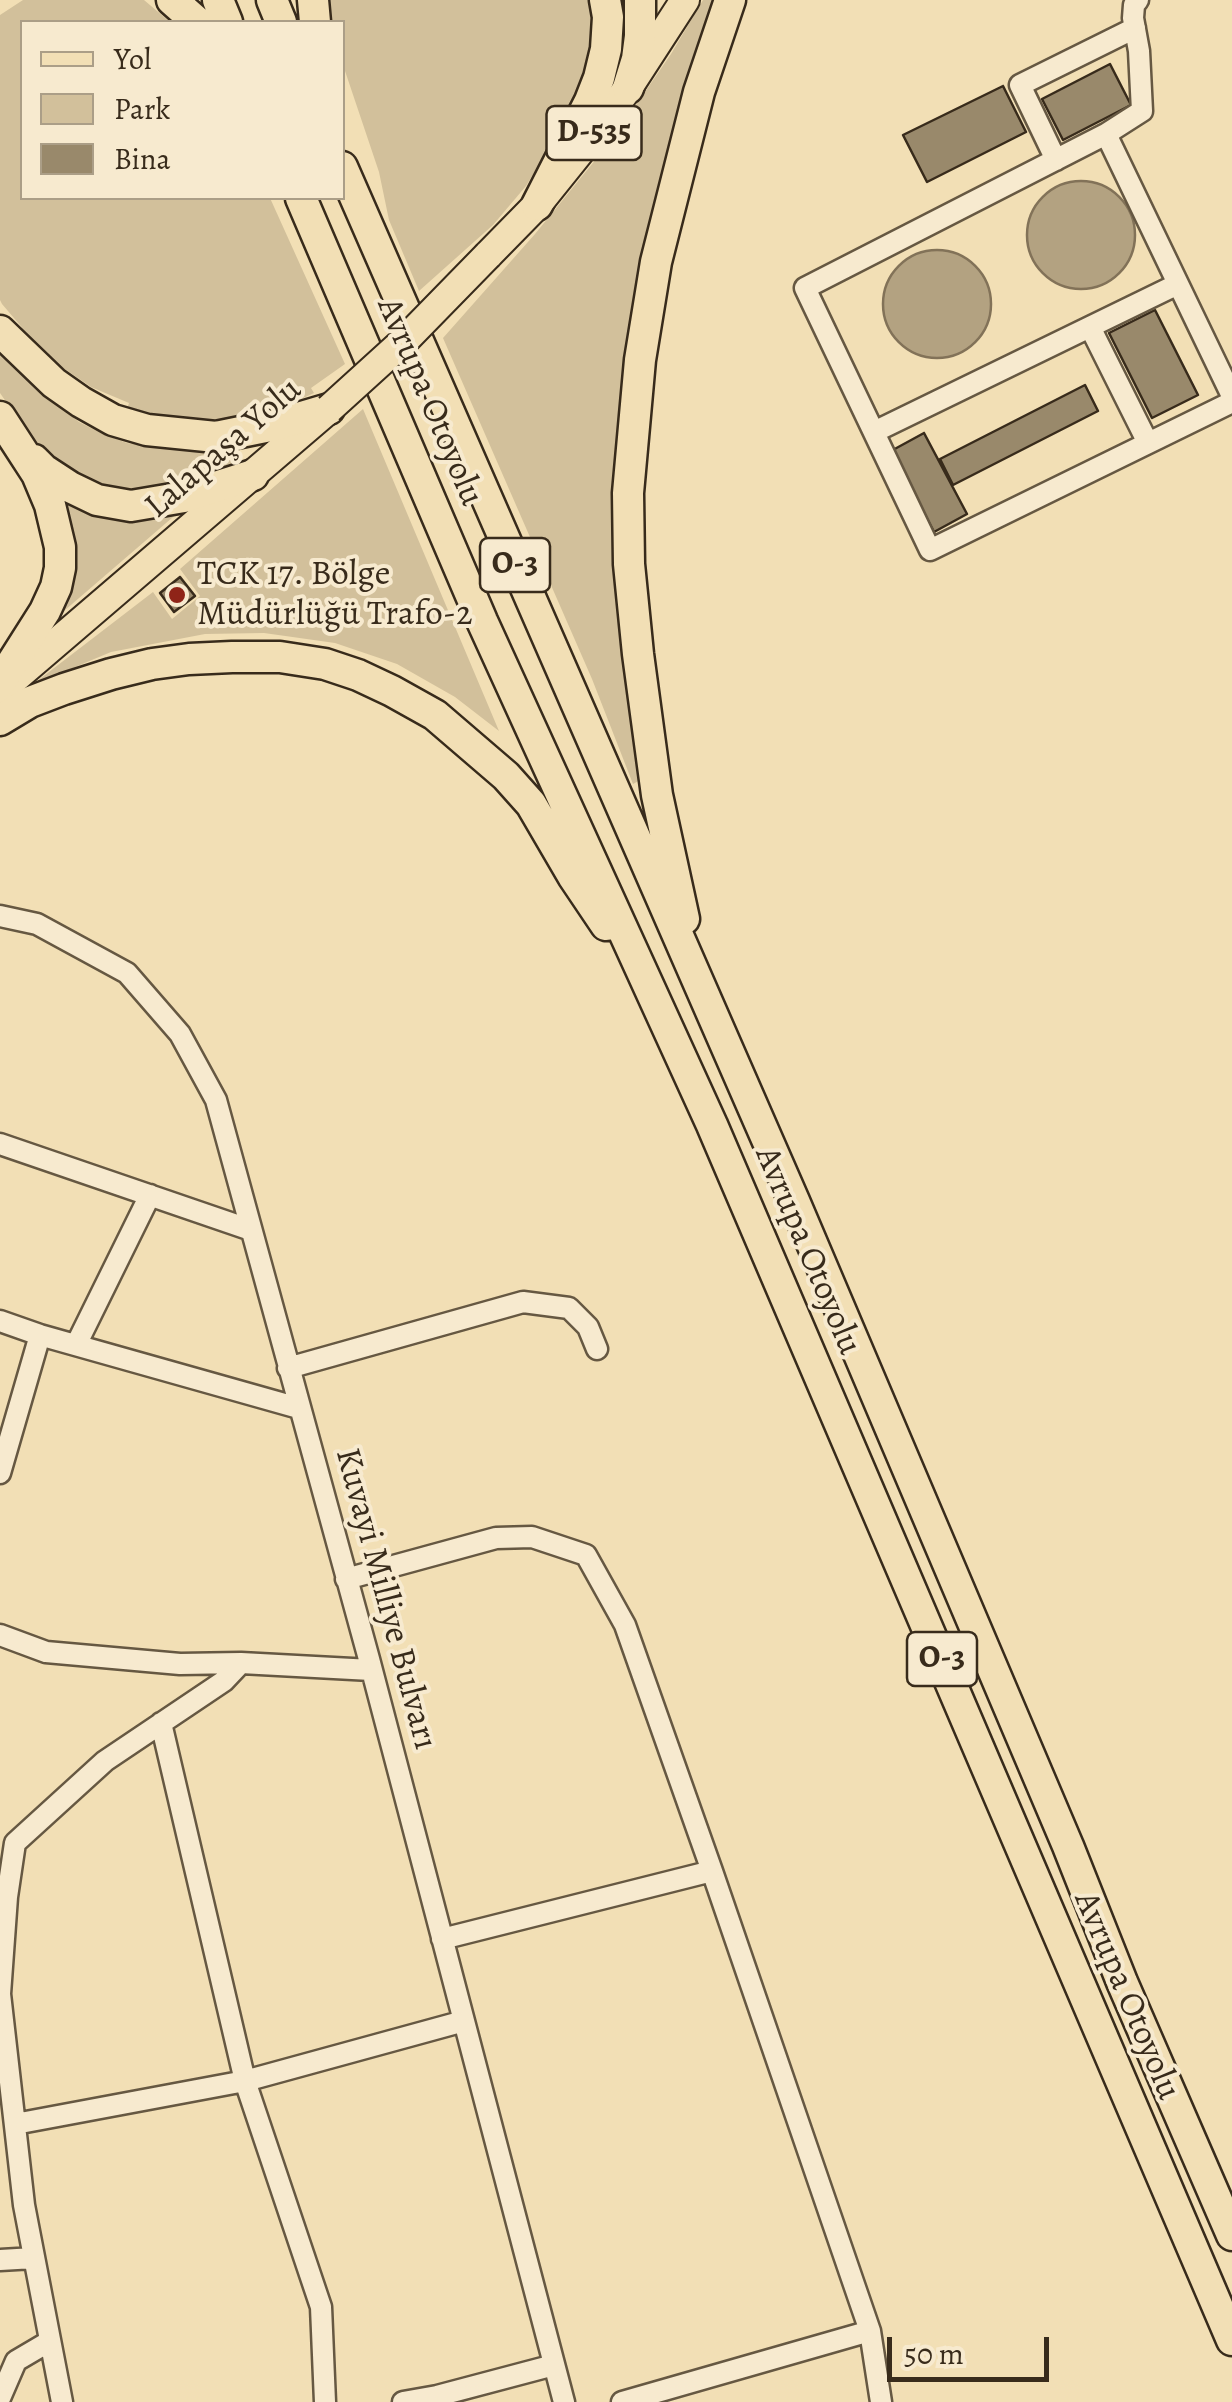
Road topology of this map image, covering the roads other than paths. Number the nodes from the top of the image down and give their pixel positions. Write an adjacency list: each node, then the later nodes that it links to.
1 (172, 0): 7 (highway)
2 (604, 0): 14 (highway)
3 (640, 0): 9 (highway)
4 (685, 0): 9 (main road, D-535)
5 (730, 0): 29 (highway)
6 (1136, 2): 8 (street)
7 (195, 20)
8 (1135, 28): 10 (street); 11 (street)
9 (628, 88): 14 (main road, D-535)
10 (1106, 134): 11 (street); 15 (street)
11 (1056, 160): 21 (street)
12 (345, 167): 29 (highway, Avrupa Otoyolu / O-3)
13 (302, 200): 30 (highway, Avrupa Otoyolu / O-3)
14 (537, 205): 19 (main road, Lalapaşa Yolu / D-535, bridge)
15 (1178, 284): 16 (street); 18 (street)
16 (1090, 327): 21 (street); 23 (street)
17 (0, 331): 19 (highway)
18 (1232, 399): 23 (street)
19 (328, 409): 24 (main road, Lalapaşa Yolu / D-535)
20 (0, 417): 22 (highway)
21 (874, 432): 23 (street)
22 (18, 442): 24 (highway); 25 (highway)
23 (1148, 443)
24 (253, 474): 26 (main road, Lalapaşa Yolu / D-535)
25 (0, 682)
26 (0, 691)
27 (0, 720): 30 (highway)
28 (0, 916): 33 (street, Kuvayi Milliye Bulvarı)
29 (687, 957): 52 (highway, Avrupa Otoyolu / O-3)
30 (647, 980): 57 (highway, Avrupa Otoyolu / O-3)
31 (0, 1144): 32 (street)
32 (150, 1196): 33 (street); 36 (street)
33 (250, 1230): 38 (street, Kuvayi Milliye Bulvarı)
34 (0, 1321): 35 (street)
35 (40, 1334): 36 (street); 40 (street)
36 (76, 1345): 39 (street)
37 (597, 1349): 38 (street)
38 (288, 1368): 39 (street, Kuvayi Milliye Bulvarı)
39 (298, 1408): 41 (street, Kuvayi Milliye Bulvarı)
40 (0, 1473)
41 (346, 1578): 44 (street, Kuvayi Milliye Bulvarı); 46 (street)
42 (0, 1635): 43 (street)
43 (241, 1663): 44 (street); 45 (street)
44 (371, 1670): 48 (street, Kuvayi Milliye Bulvarı)
45 (162, 1723): 47 (street); 50 (street)
46 (712, 1871): 48 (street); 55 (street)
47 (4, 1880): 51 (street)
48 (442, 1939): 49 (street, Kuvayi Milliye Bulvarı)
49 (464, 2021): 50 (street); 58 (street, Kuvayi Milliye Bulvarı)
50 (245, 2081): 51 (street); 61 (street)
51 (15, 2124): 53 (street)
52 (1232, 2235)
53 (34, 2258): 54 (street); 56 (street)
54 (0, 2260)
55 (870, 2331): 64 (street); 65 (street)
56 (50, 2340): 59 (street); 60 (street)
57 (1232, 2340)
58 (554, 2365): 62 (street); 63 (street, Kuvayi Milliye Bulvarı)
59 (0, 2398)
60 (62, 2402)
61 (325, 2402)
62 (403, 2402)
63 (564, 2402)
64 (622, 2402)
65 (881, 2402)

